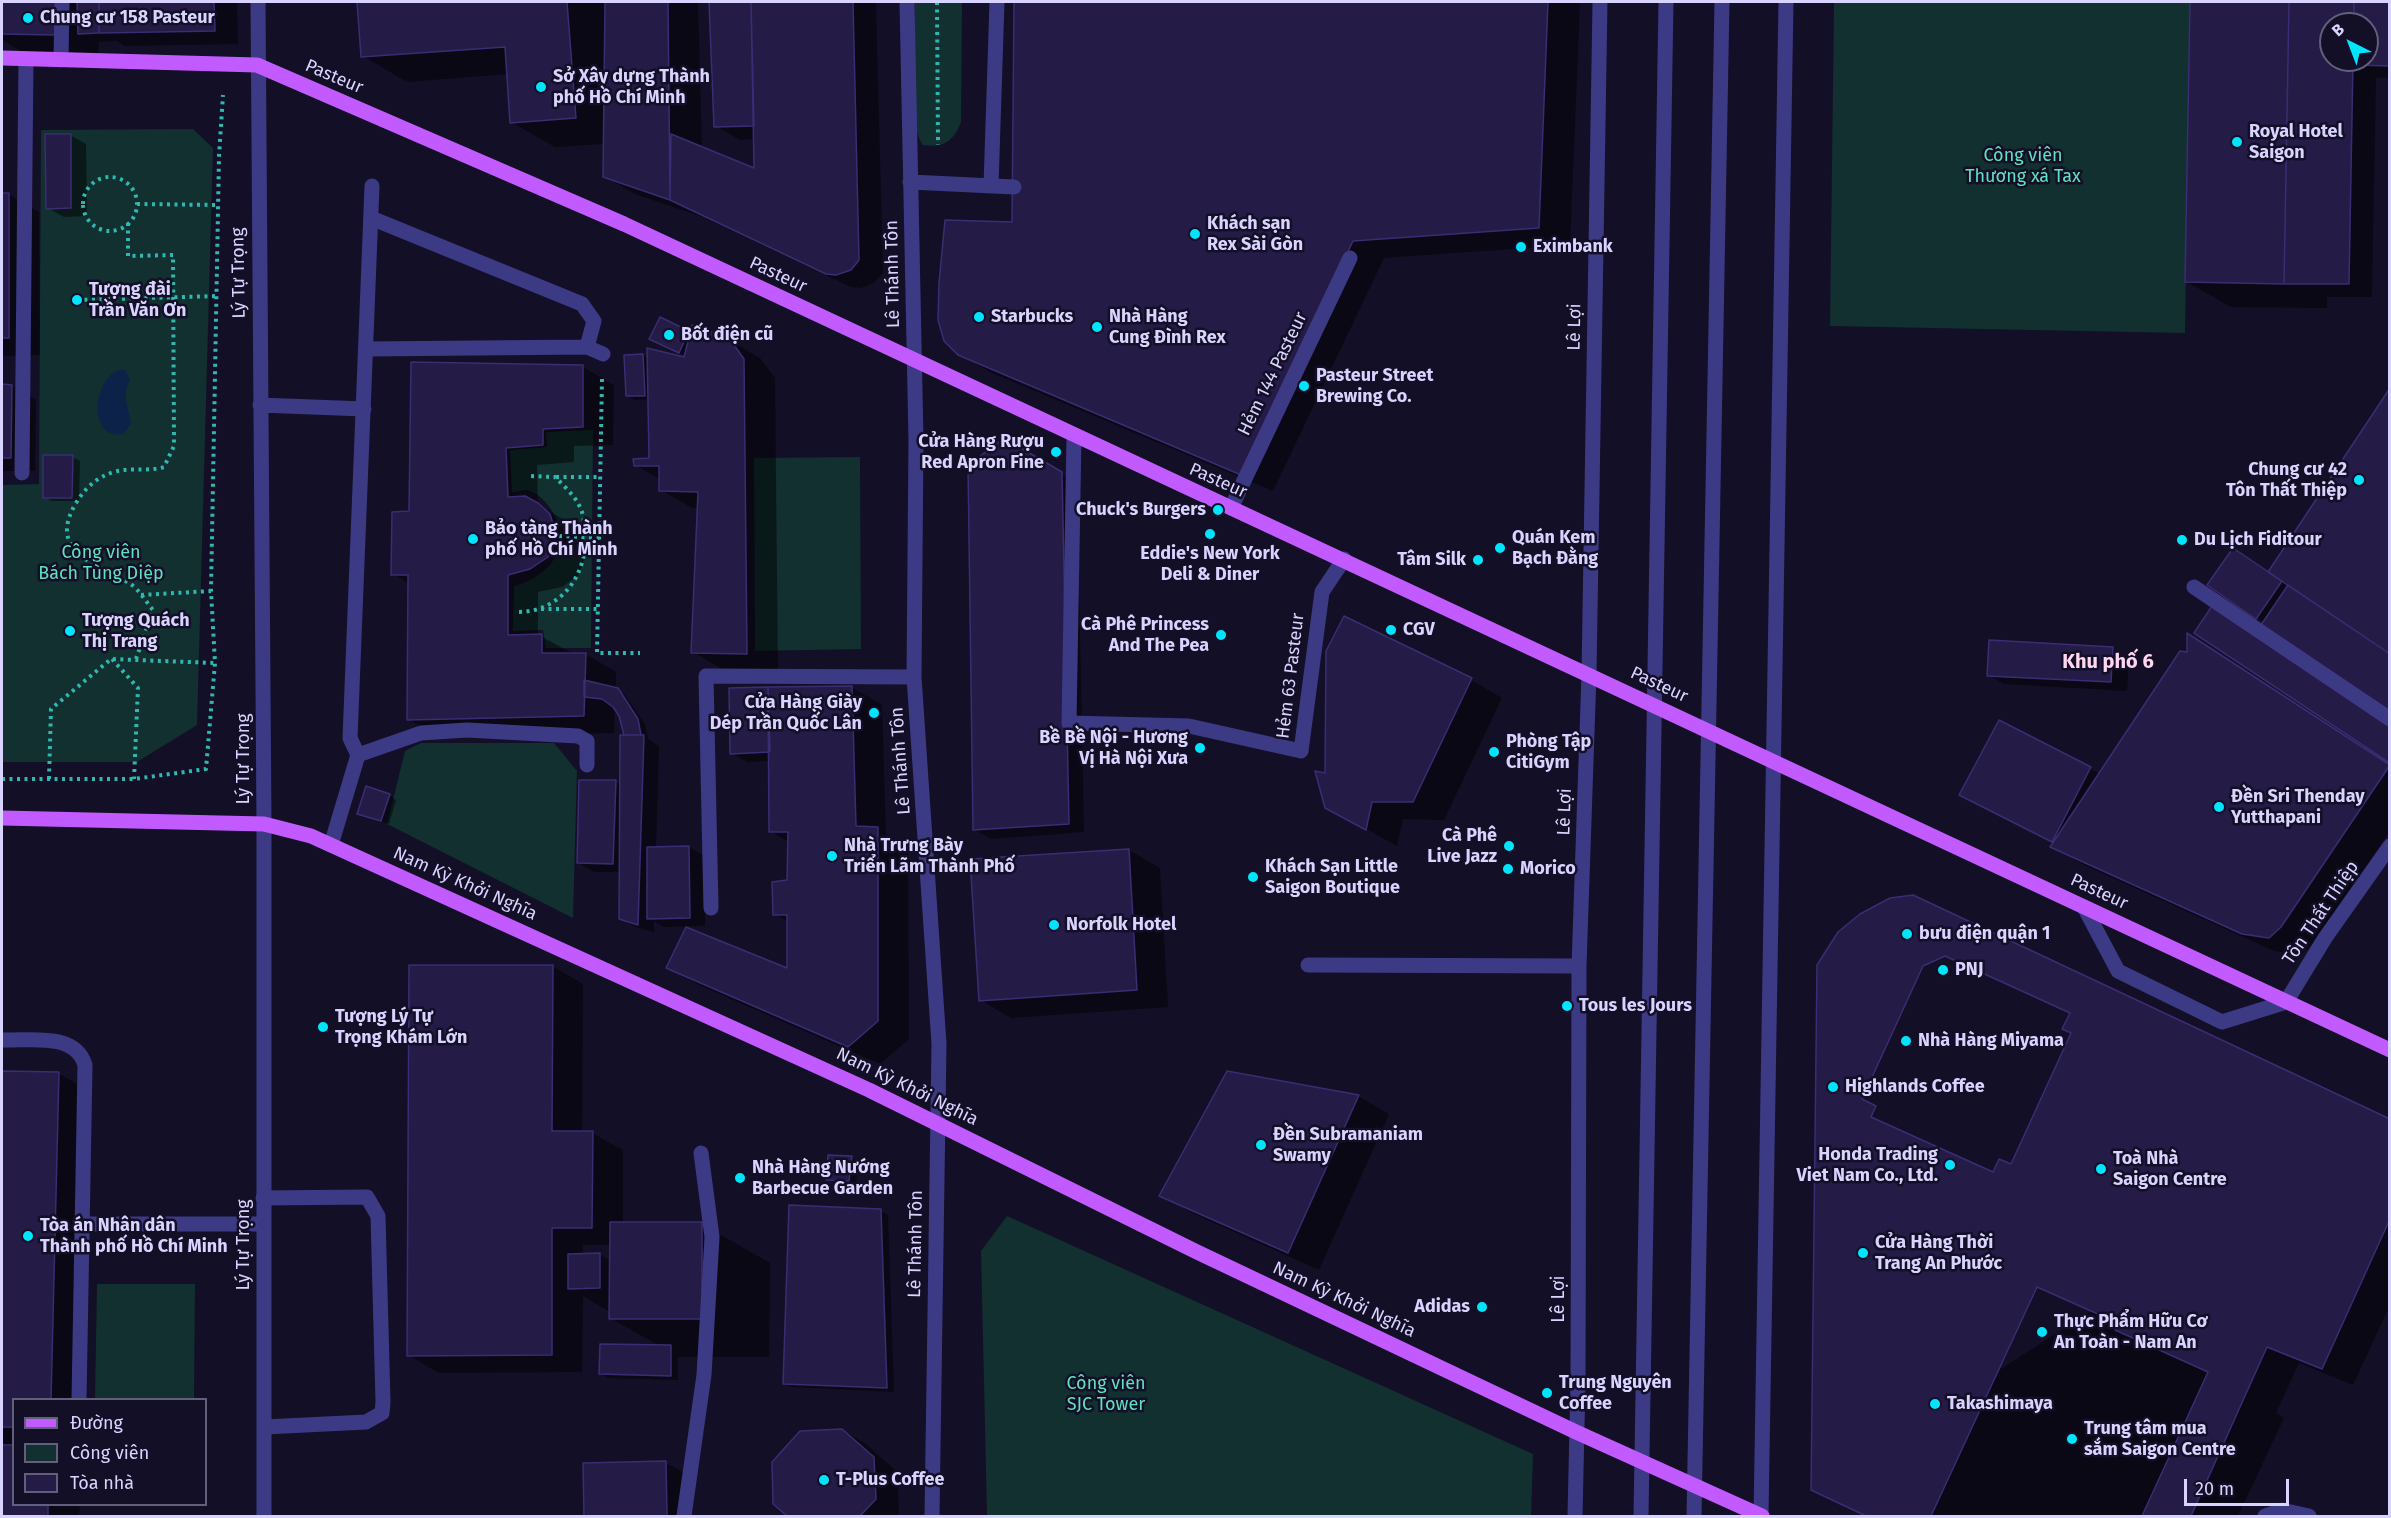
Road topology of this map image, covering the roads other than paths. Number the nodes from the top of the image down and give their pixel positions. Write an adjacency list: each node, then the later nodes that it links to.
1 (62, 2): 11 (street)
2 (258, 2): 12 (street, Lý Tự Trọng)
3 (907, 2): 13 (street, Lê Thánh Tôn)
4 (997, 2): 15 (street)
5 (1600, 2): 30 (street, Lê Lợi)
6 (1666, 2): 32 (street)
7 (1722, 2): 34 (street)
8 (1786, 2): 36 (street)
9 (2, 58): 10 (main road, Pasteur)
10 (26, 59): 11 (main road, Pasteur); 26 (street)
11 (61, 60): 12 (main road, Pasteur)
12 (257, 64): 22 (main road, Pasteur); 23 (street, Lý Tự Trọng)
13 (910, 182): 15 (street); 22 (street, Lê Thánh Tôn)
14 (372, 186): 17 (street)
15 (991, 186): 16 (street)
16 (1014, 187)
17 (371, 218): 19 (street); 20 (street)
18 (1350, 258): 27 (street, Hẻm 144 Pasteur)
19 (587, 347): 20 (street); 21 (street)
20 (366, 349): 24 (street)
21 (603, 354)
22 (914, 361): 25 (main road, Pasteur); 31 (street, Lê Thánh Tôn)
23 (260, 405): 24 (street); 39 (street, Lý Tự Trọng)
24 (364, 409): 35 (street)
25 (1074, 436): 27 (main road, Pasteur); 28 (street, Hẻm 63 Pasteur)
26 (22, 473)
27 (1231, 508): 28 (main road, Pasteur)
28 (1344, 559): 30 (main road, Pasteur)
29 (2194, 587): 33 (street)
30 (1589, 674): 32 (main road, Pasteur); 45 (street, Lê Lợi)
31 (914, 677): 43 (street); 49 (street, Lê Thánh Tôn)
32 (1653, 704): 34 (main road, Pasteur); 57 (street)
33 (2390, 719)
34 (1707, 730): 36 (main road, Pasteur); 58 (street)
35 (358, 755): 37 (street); 40 (street)
36 (1774, 760): 42 (main road, Pasteur); 65 (street)
37 (587, 765)
38 (2, 818): 39 (main road, Nam Kỳ Khởi Nghĩa)
39 (264, 824): 40 (main road, Nam Kỳ Khởi Nghĩa); 51 (street, Lý Tự Trọng)
40 (331, 845): 49 (main road, Nam Kỳ Khởi Nghĩa)
41 (2390, 846): 46 (street, Tôn Thất Thiệp)
42 (2084, 907): 46 (main road, Pasteur); 46 (street)
43 (711, 908)
44 (1308, 965): 45 (street)
45 (1580, 966): 56 (street, Lê Lợi)
46 (2286, 1002): 48 (main road, Pasteur)
47 (2, 1040): 52 (street)
48 (2390, 1050)
49 (936, 1122): 56 (main road, Nam Kỳ Khởi Nghĩa); 61 (street, Lê Thánh Tôn)
50 (701, 1153): 60 (street)
51 (263, 1198): 53 (street, Lý Tự Trọng); 55 (street)
52 (83, 1224): 53 (street); 54 (street)
53 (263, 1224): 55 (street, Lý Tự Trọng)
54 (79, 1398)
55 (265, 1427): 59 (street, Lý Tự Trọng)
56 (1576, 1432): 57 (main road, Nam Kỳ Khởi Nghĩa); 62 (street, Lê Lợi)
57 (1641, 1462): 58 (main road, Nam Kỳ Khởi Nghĩa); 63 (street)
58 (1694, 1486): 64 (street); 65 (main road, Nam Kỳ Khởi Nghĩa)
59 (264, 1516)
60 (684, 1516)
61 (932, 1516)
62 (1575, 1516)
63 (1641, 1516)
64 (1694, 1516)
65 (1762, 1516)
66 (2265, 1516): 67 (street)
67 (2308, 1516)

